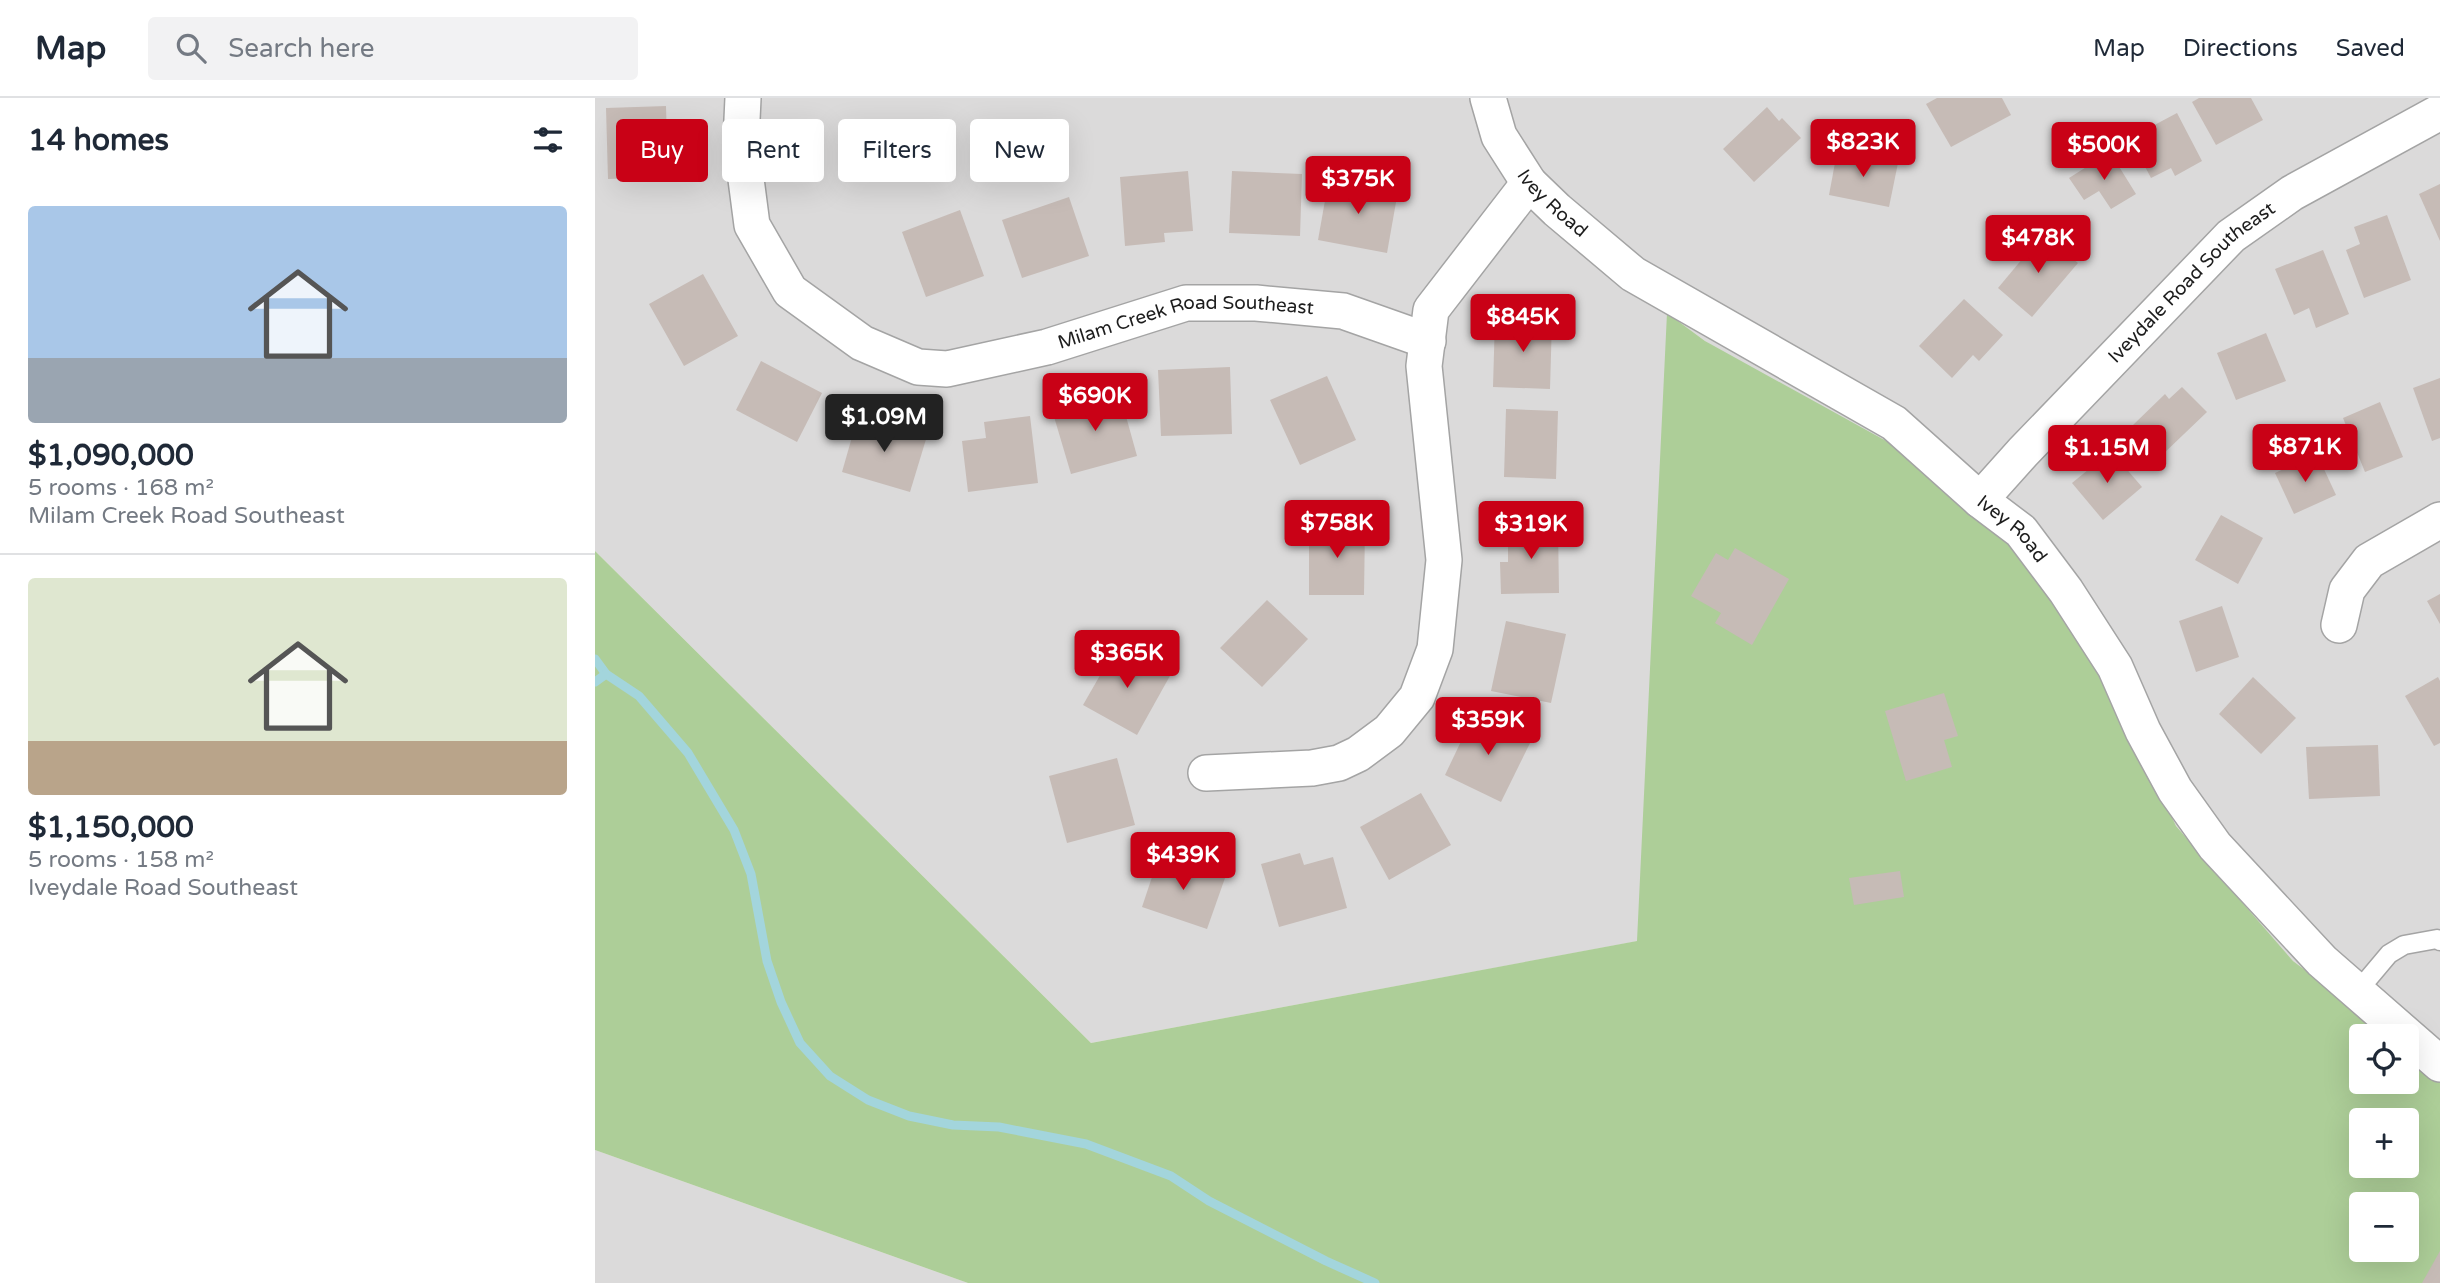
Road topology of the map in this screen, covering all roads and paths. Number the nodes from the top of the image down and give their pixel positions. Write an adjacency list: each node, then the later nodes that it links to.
1 (743, 98): 5 (street, Milam Creek Road Southeast)
2 (1488, 98): 4 (street, Ivey Road)
3 (2440, 112): 6 (street, Iveydale Road Southeast)
4 (1529, 183): 5 (street); 6 (street, Ivey Road)
5 (1427, 341): 9 (street)
6 (1980, 500): 11 (street, Ivey Road)
7 (2440, 520): 8 (street)
8 (2339, 625)
9 (1206, 773)
10 (2440, 941): 11 (lane)
11 (2357, 992): 12 (street, Ivey Road)
12 (2440, 1064)

